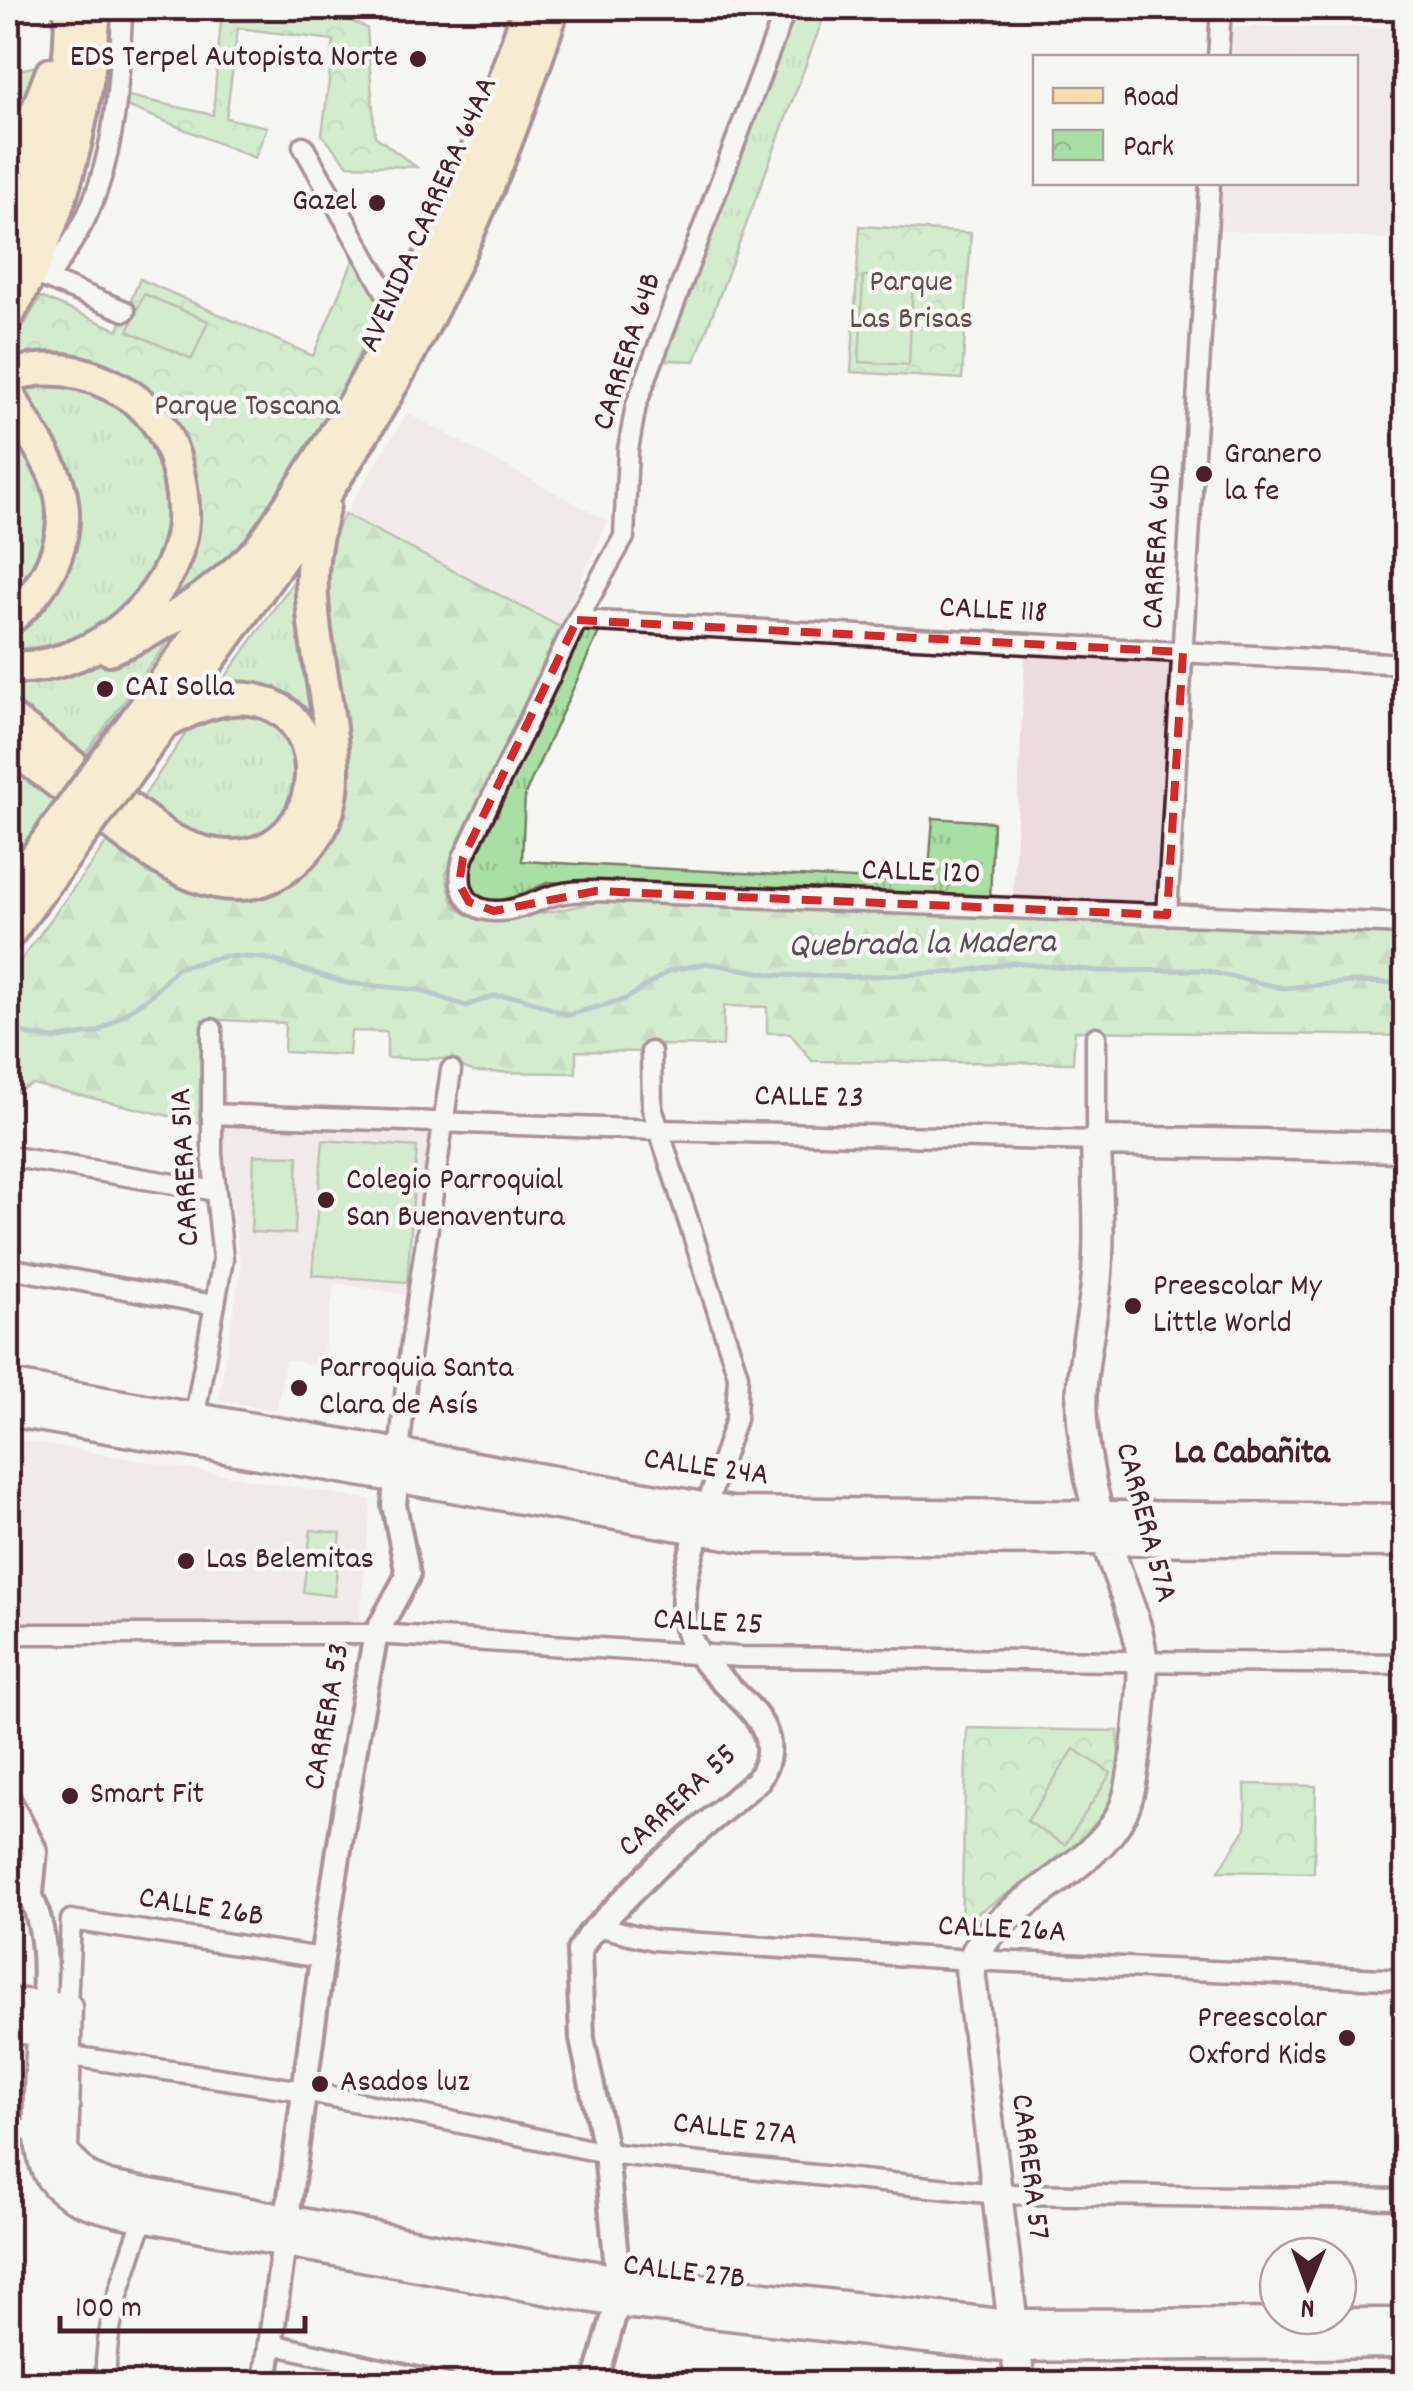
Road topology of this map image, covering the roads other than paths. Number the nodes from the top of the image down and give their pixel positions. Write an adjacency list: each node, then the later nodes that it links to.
1 (67, 8): 10 (main road); 12 (main road)
2 (95, 8): 12 (main road)
3 (122, 8): 12 (street)
4 (529, 8): 15 (main road, AVENIDA CARRERA 64AA)
5 (553, 8): 18 (main road, AVENIDA CARRERA 64AA)
6 (786, 8): 21 (street, CARRERA 64B)
7 (1221, 8): 8 (street)
8 (1218, 55)
9 (303, 146): 15 (street)
10 (8, 172)
11 (1210, 185): 22 (street, CARRERA 64D)
12 (28, 273): 13 (main road); 14 (street)
13 (10, 309)
14 (125, 312)
15 (400, 318): 19 (main road, AVENIDA CARRERA 64AA)
16 (8, 376): 25 (main road)
17 (8, 390): 20 (main road)
18 (329, 484): 27 (main road, AVENIDA CARRERA 64AA); 28 (main road)
19 (256, 552): 25 (main road); 29 (main road, AVENIDA CARRERA 64AA)
20 (8, 620)
21 (577, 620): 22 (street, CALLE 118); 31 (street, CARRERA 64B)
22 (1182, 652): 23 (street, CALLE 118); 33 (street, CARRERA 64D)
23 (1406, 664)
24 (8, 666): 25 (main road)
25 (40, 666)
26 (8, 716): 27 (main road)
27 (163, 723): 29 (main road, AVENIDA CARRERA 64AA)
28 (8, 744)
29 (128, 752): 30 (main road, AVENIDA CARRERA 64AA, bridge)
30 (67, 833): 32 (main road, AVENIDA CARRERA 64AA); 35 (main road, AVENIDA CARRERA 64AA)
31 (459, 874): 33 (street, CALLE 120)
32 (8, 896)
33 (1167, 915): 34 (street, CALLE 120)
34 (1406, 924)
35 (8, 934)
36 (212, 1030): 40 (street, CARRERA 51A)
37 (1096, 1037): 43 (street, CARRERA 57A)
38 (651, 1052): 42 (street, CARRERA 55)
39 (451, 1070): 41 (street, CARRERA 53)
40 (212, 1114): 41 (street, CALLE 23); 46 (street, CARRERA 51A)
41 (446, 1121): 42 (street, CALLE 23); 52 (street, CARRERA 53)
42 (659, 1130): 43 (street, CALLE 23); 53 (street, CARRERA 55)
43 (1096, 1141): 44 (main road, CALLE 23); 55 (main road, CARRERA 57A)
44 (1406, 1148)
45 (8, 1156): 46 (street)
46 (216, 1191): 48 (street, CARRERA 51A)
47 (8, 1268): 48 (street)
48 (215, 1305): 51 (street, CARRERA 51A)
49 (8, 1385): 51 (main road, CALLE 24A)
50 (8, 1411): 51 (main road, CALLE 24A)
51 (192, 1430): 52 (main road, CALLE 24A)
52 (397, 1466): 53 (main road, CALLE 24A); 58 (street, CARRERA 53)
53 (702, 1519): 55 (main road, CALLE 24A); 59 (street, CARRERA 55)
54 (1406, 1519): 55 (main road, CALLE 24A)
55 (1102, 1527): 56 (main road, CALLE 24A); 60 (main road, CARRERA 57A)
56 (1406, 1542)
57 (8, 1634): 58 (street, CALLE 25)
58 (376, 1634): 59 (street, CALLE 25); 66 (street, CARRERA 53)
59 (699, 1655): 60 (street, CALLE 25); 65 (street, CARRERA 55)
60 (1143, 1660): 61 (street, CALLE 25); 67 (main road, CARRERA 57A)
61 (1406, 1664)
62 (8, 1799): 64 (street)
63 (8, 1848): 64 (street)
64 (31, 1894): 70 (street)
65 (598, 1926): 67 (street, CALLE 26A); 75 (street, CARRERA 55)
66 (322, 1958): 70 (street, CALLE 26B); 72 (street, CARRERA 53)
67 (972, 1960): 68 (street, CALLE 26A); 76 (main road, CARRERA 57)
68 (1406, 1980)
69 (8, 2003): 70 (main road, CALLE 27A)
70 (57, 2026): 71 (main road, CALLE 27A); 72 (street, CALLE 27A); 74 (main road)
71 (8, 2028)
72 (304, 2090): 75 (street, CALLE 27A); 79 (street, CARRERA 53)
73 (8, 2128): 74 (street)
74 (50, 2132): 78 (main road, CALLE 27B); 79 (main road, CALLE 27B)
75 (606, 2153): 76 (street, CALLE 27A); 80 (street, CARRERA 55)
76 (996, 2194): 77 (street, CALLE 27A); 82 (main road, CARRERA 57)
77 (1406, 2199)
78 (144, 2216): 79 (main road, CALLE 27B); 85 (street)
79 (284, 2231): 80 (main road, CALLE 27B); 83 (street, CARRERA 53)
80 (617, 2291): 82 (main road, CALLE 27B); 88 (street, CARRERA 55)
81 (1406, 2323): 82 (main road, CALLE 27B)
82 (1015, 2336): 84 (main road, CALLE 27B); 89 (main road, CARRERA 57)
83 (272, 2344): 86 (street, CARRERA 53); 87 (street)
84 (1406, 2344)
85 (106, 2384)
86 (264, 2384)
87 (446, 2384)
88 (595, 2384)
89 (1020, 2384)

